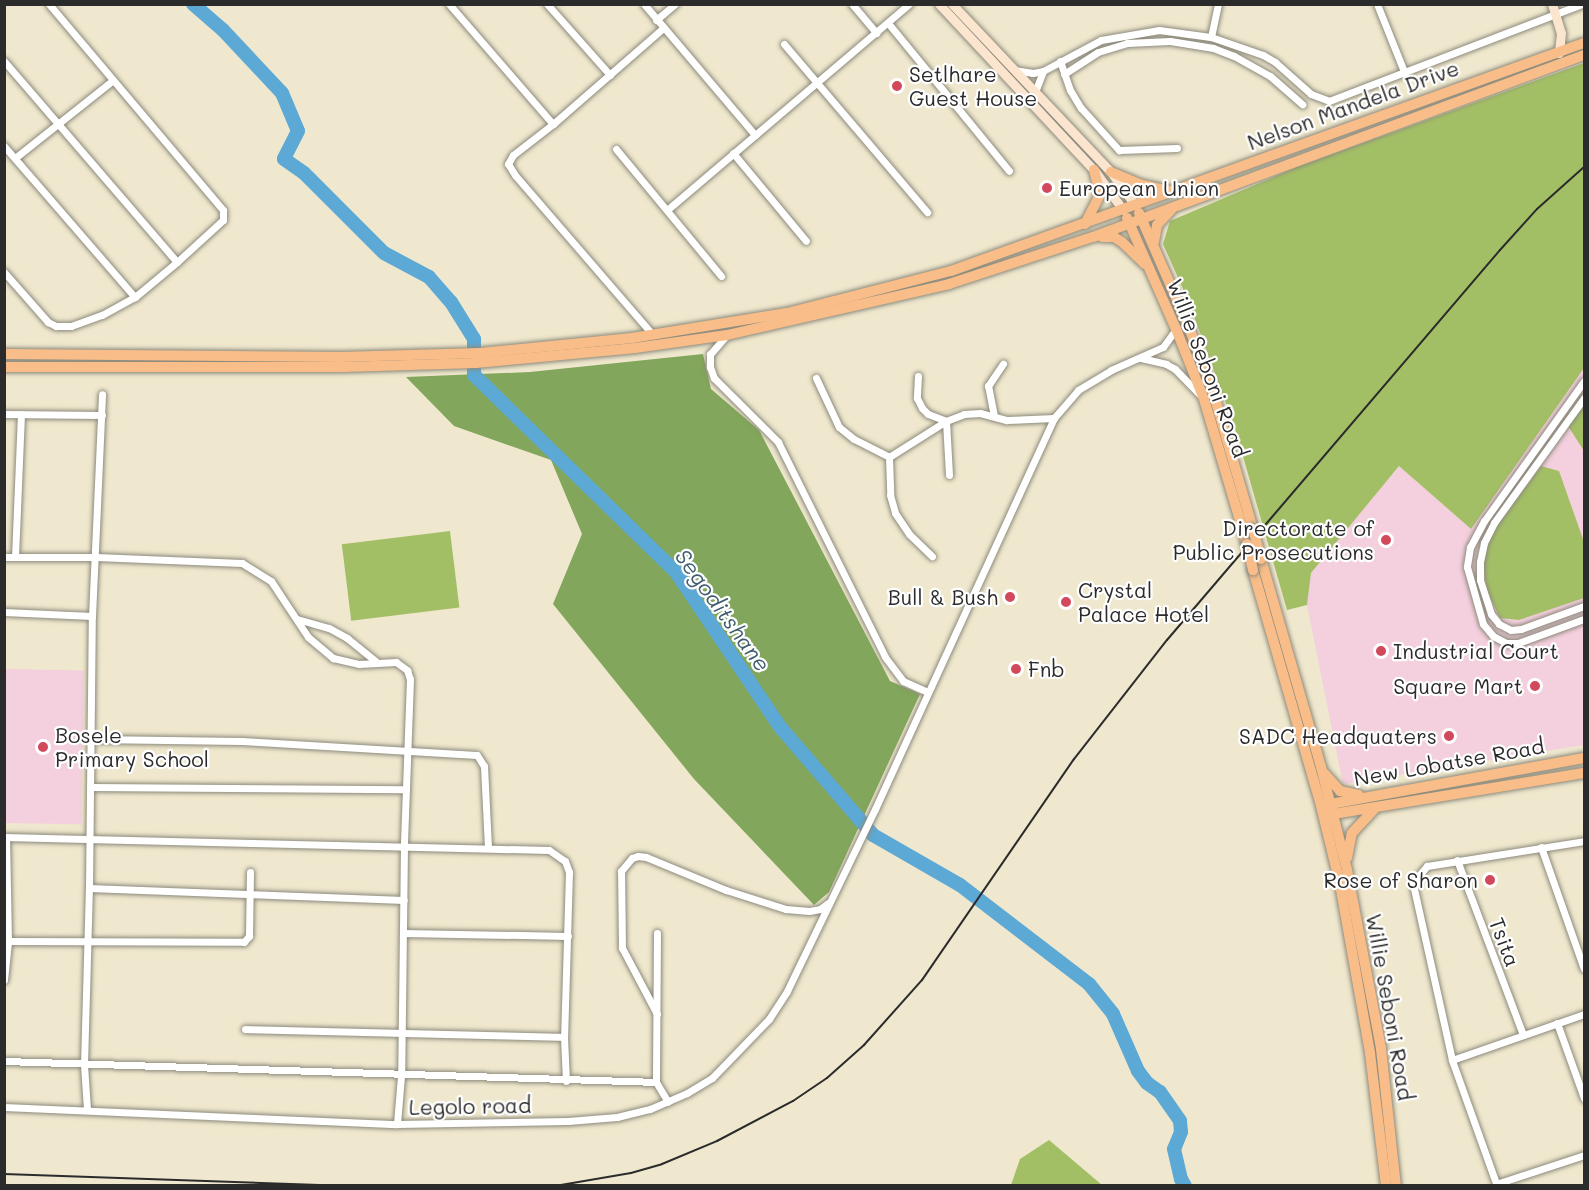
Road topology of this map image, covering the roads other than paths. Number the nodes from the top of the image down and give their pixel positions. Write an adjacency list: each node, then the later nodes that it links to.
1 (49, 4): 32 (street)
2 (547, 4): 31 (street)
3 (644, 4): 15 (street)
4 (675, 4): 15 (street)
5 (852, 4): 18 (street)
6 (909, 4): 16 (street)
7 (939, 4): 44 (main road)
8 (952, 4): 27 (main road)
9 (1218, 4): 20 (street)
10 (1377, 4): 30 (street)
11 (1552, 4): 14 (main road)
12 (1582, 4): 14 (street)
13 (452, 5): 37 (street)
14 (1555, 15): 19 (main road); 30 (street)
15 (657, 20): 17 (street)
16 (888, 23): 18 (street); 45 (street)
17 (663, 28): 31 (street); 38 (street)
18 (876, 33): 33 (street)
19 (1562, 33): 22 (main road); 23 (main road)
20 (1211, 37): 26 (street); 30 (street)
21 (784, 44): 33 (street)
22 (1580, 45): 23 (main road, Nelson Mandela Drive)
23 (1559, 53): 47 (main road, Nelson Mandela Drive)
24 (1584, 55): 49 (main road, Nelson Mandela Drive)
25 (4, 61): 36 (street)
26 (1060, 61): 28 (street); 29 (street)
27 (1014, 70): 28 (street); 34 (main road)
28 (1043, 71): 34 (street)
29 (1064, 74): 35 (street); 40 (street)
30 (1405, 74)
31 (610, 75): 37 (street)
32 (112, 80): 36 (street); 58 (street)
33 (816, 83): 38 (street); 52 (street)
34 (1035, 92): 46 (main road)
35 (1302, 104)
36 (57, 123): 43 (street); 58 (street)
37 (553, 124): 65 (street)
38 (755, 135): 42 (street)
39 (4, 146): 43 (street)
40 (1177, 148)
41 (616, 149): 50 (street)
42 (733, 153): 50 (street); 57 (street)
43 (15, 158): 63 (street)
44 (1094, 170): 51 (main road); 54 (main road)
45 (1010, 171)
46 (1111, 172): 47 (main road); 48 (main road)
47 (1171, 191): 48 (main road, Nelson Mandela Drive)
48 (1135, 205): 51 (main road, Nelson Mandela Drive); 53 (main road, Willie Seboni Road)
49 (1173, 208): 53 (main road, Nelson Mandela Drive); 59 (main road)
50 (667, 210): 62 (street)
51 (1123, 210): 54 (main road, Nelson Mandela Drive); 55 (main road, Willie Seboni Road)
52 (927, 212)
53 (1142, 219): 55 (main road, Nelson Mandela Drive); 59 (main road, Willie Seboni Road)
54 (1085, 224): 65 (main road, Nelson Mandela Drive)
55 (1131, 224): 56 (main road, Nelson Mandela Drive); 60 (main road, Willie Seboni Road)
56 (1093, 237): 60 (main road); 66 (main road, Nelson Mandela Drive)
57 (806, 241)
58 (177, 262): 63 (street)
59 (1160, 263): 101 (main road, Willie Seboni Road, bridge)
60 (1150, 269): 64 (main road, Willie Seboni Road)
61 (4, 272): 63 (street)
62 (721, 276)
63 (135, 297)
64 (1176, 329): 69 (street, Legolo road); 78 (main road, Willie Seboni Road)
65 (653, 335): 68 (main road, Nelson Mandela Drive)
66 (728, 335): 68 (main road, Nelson Mandela Drive); 97 (street)
67 (4, 354): 70 (main road)
68 (478, 358): 70 (main road)
69 (1141, 358): 78 (street); 83 (street, Legolo road)
70 (415, 360): 72 (main road)
71 (1003, 364): 82 (street)
72 (4, 367)
73 (918, 376): 84 (street)
74 (816, 378): 85 (street)
75 (1584, 381): 95 (street)
76 (102, 393): 81 (street)
77 (1584, 398): 91 (street)
78 (1204, 399): 107 (main road, Willie Seboni Road, bridge)
79 (4, 414): 80 (street)
80 (21, 414): 81 (street); 89 (street)
81 (102, 415): 90 (street)
82 (994, 416): 83 (street); 84 (street)
83 (1054, 418): 97 (street, Legolo road)
84 (946, 421): 85 (street); 86 (street)
85 (889, 457): 87 (street)
86 (949, 475)
87 (932, 556)
88 (4, 557): 89 (street)
89 (15, 557): 90 (street)
90 (96, 557): 93 (street); 94 (street)
91 (1584, 606)
92 (4, 612): 93 (street)
93 (92, 616): 98 (street)
94 (297, 619): 96 (street); 96 (street)
95 (1584, 619)
96 (377, 662): 99 (street)
97 (928, 692): 120 (street, Legolo road)
98 (92, 739): 99 (street); 103 (street)
99 (407, 753): 104 (street); 112 (street)
100 (1584, 758): 105 (main road, New Lobatse Road)
101 (1321, 767): 105 (main road); 107 (main road, Willie Seboni Road)
102 (1584, 772): 106 (main road, New Lobatse Road)
103 (90, 787): 104 (street); 109 (street)
104 (406, 789): 111 (street)
105 (1368, 796): 107 (main road, New Lobatse Road)
106 (1375, 808): 107 (main road, New Lobatse Road); 115 (main road)
107 (1327, 810): 115 (main road, Willie Seboni Road); 147 (main road, Willie Seboni Road)
108 (5, 837): 109 (street); 124 (street)
109 (88, 840): 111 (street); 117 (street)
110 (1584, 841): 113 (street)
111 (404, 846): 112 (street); 119 (street)
112 (488, 847): 123 (street)
113 (1541, 847): 114 (street); 126 (street)
114 (1457, 860): 133 (street, Tsita); 135 (street)
115 (1347, 870): 148 (main road, Willie Seboni Road)
116 (250, 872): 118 (street)
117 (89, 888): 118 (street); 125 (street)
118 (250, 895): 119 (street); 125 (street)
119 (404, 900): 121 (street)
120 (830, 902): 128 (street); 142 (street, Legolo road)
121 (403, 933): 123 (street); 132 (street)
122 (657, 933): 128 (street)
123 (568, 936): 134 (street)
124 (6, 941): 125 (street); 127 (street)
125 (87, 941): 137 (street)
126 (1584, 969)
127 (4, 980)
128 (657, 1014): 140 (street)
129 (1584, 1014): 130 (street)
130 (1557, 1023): 133 (street); 141 (street)
131 (245, 1029): 132 (street)
132 (402, 1035): 134 (street); 138 (street)
133 (1523, 1035): 135 (street)
134 (564, 1037): 139 (street)
135 (1452, 1060): 149 (street)
136 (4, 1061): 137 (street)
137 (84, 1065): 138 (street); 144 (street)
138 (401, 1076): 139 (street); 145 (street)
139 (566, 1081): 140 (street)
140 (656, 1082): 142 (street)
141 (1584, 1098)
142 (668, 1102): 145 (street, Legolo road)
143 (4, 1107): 144 (street, Legolo road)
144 (87, 1109): 145 (street, Legolo road)
145 (397, 1124)
146 (1584, 1155): 149 (street)
147 (1386, 1185)
148 (1396, 1185)
149 (1497, 1185)

